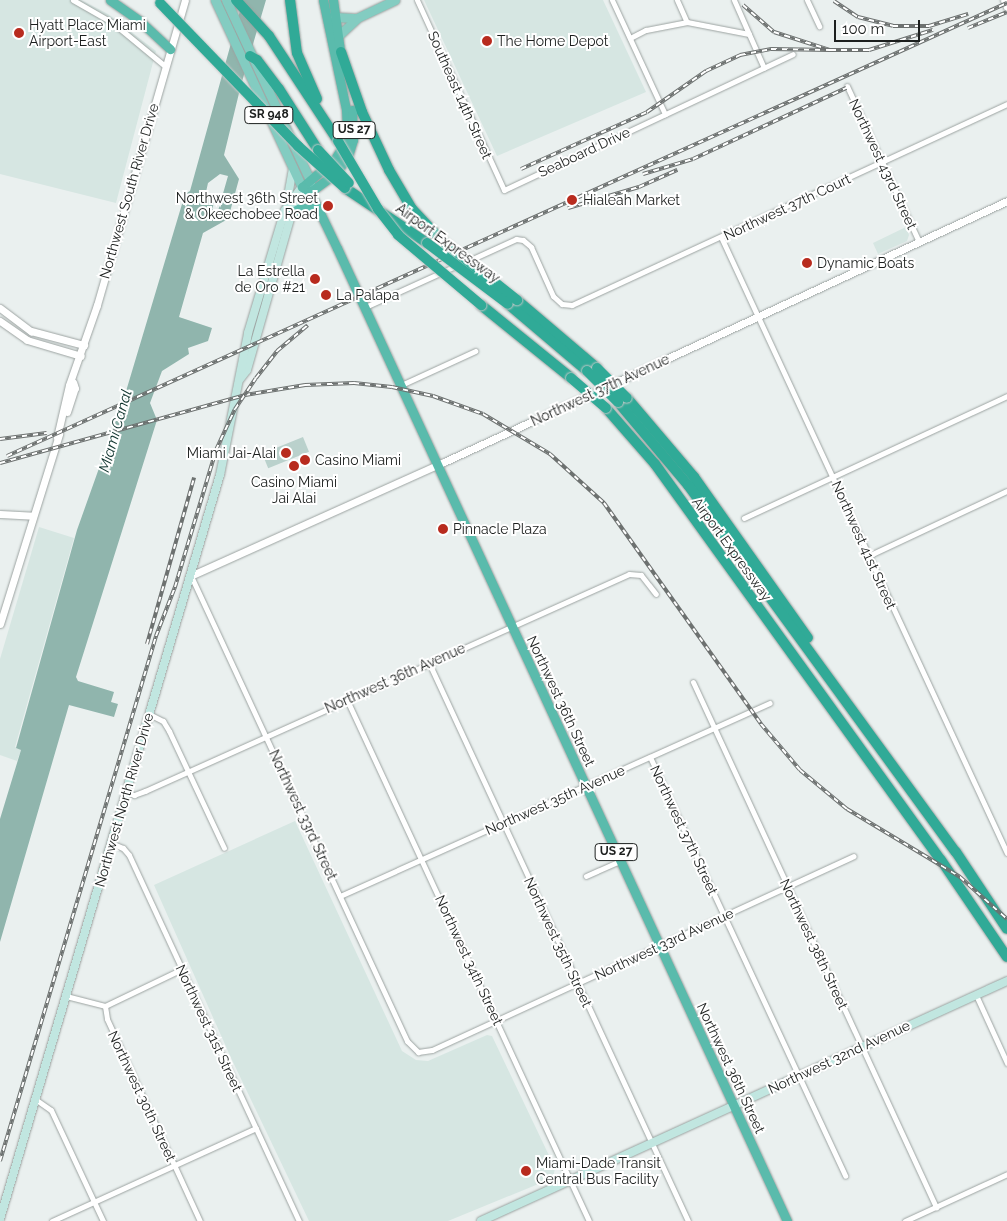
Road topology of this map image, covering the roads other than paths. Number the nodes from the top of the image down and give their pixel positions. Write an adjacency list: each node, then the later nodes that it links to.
1 (73, 0): 30 (street)
2 (110, 0): 26 (highway)
3 (185, 0): 26 (street, Northwest South River Drive)
4 (215, 0): 29 (main road, Northwest 36th Street / SR 948)
5 (226, 0): 29 (main road, Northwest 36th Street / SR 948)
6 (236, 0): 33 (highway)
7 (290, 0): 33 (highway)
8 (323, 0): 19 (highway); 38 (highway, US 27)
9 (333, 0): 19 (highway, US 27)
10 (396, 0): 20 (main road)
11 (417, 0): 41 (street, Southeast 14th Street)
12 (612, 0): 25 (street)
13 (677, 0): 21 (street)
14 (734, 0): 23 (street)
15 (807, 0): 22 (street)
16 (1004, 0): 18 (street)
17 (158, 2): 39 (highway, Airport Expressway, bridge)
18 (1007, 8)
19 (335, 17): 20 (main road); 24 (highway, US 27)
20 (357, 18): 24 (main road)
21 (687, 22): 23 (street); 25 (street)
22 (819, 26)
23 (748, 34): 31 (street)
24 (338, 36): 27 (highway, US 27)
25 (630, 38): 35 (street)
26 (170, 49): 30 (street, Northwest South River Drive)
27 (341, 52): 42 (highway, US 27); 48 (highway, bridge)
28 (793, 54): 31 (street, Seaboard Drive)
29 (247, 56): 37 (main road, Northwest 36th Street / SR 948); 38 (main road, Northwest 36th Street / SR 948); 39 (highway, bridge)
30 (165, 66): 53 (street, Northwest South River Drive)
31 (764, 68): 35 (street, Seaboard Drive)
32 (847, 86): 36 (street, Northwest 43rd Street)
33 (315, 102): 93 (highway, Airport Expressway, bridge)
34 (1007, 104): 36 (street, Northwest 37th Court)
35 (665, 114): 41 (street, Seaboard Drive)
36 (883, 162): 46 (street, Northwest 37th Court); 47 (street, Northwest 43rd Street)
37 (294, 169): 40 (main road, Northwest 36th Street / SR 948); 44 (main road)
38 (310, 180): 40 (highway, US 27); 42 (main road, Northwest 36th Street / SR 948)
39 (348, 186): 48 (highway, Airport Expressway, bridge)
40 (302, 187): 42 (highway); 44 (main road, Northwest North River Drive)
41 (504, 190)
42 (310, 192): 44 (main road, Northwest North River Drive); 45 (highway, Northwest 36th Street / US 27)
43 (1007, 201): 47 (street, Northwest 37th Avenue)
44 (289, 208): 45 (highway); 65 (main road, Northwest North River Drive)
45 (319, 209): 49 (highway, Northwest 36th Street / US 27)
46 (721, 237): 49 (street, Northwest 37th Court); 51 (street, Northwest 41st Street)
47 (919, 242): 51 (street, Northwest 37th Avenue)
48 (512, 302): 91 (highway, Airport Expressway, bridge)
49 (363, 308): 56 (highway, Northwest 36th Street / US 27)
50 (1, 309): 53 (street)
51 (758, 317): 58 (street, Northwest 37th Avenue); 59 (street, Northwest 41st Street)
52 (0, 321): 55 (street)
53 (84, 345): 55 (street, Northwest South River Drive)
54 (475, 351): 56 (street)
55 (81, 356): 62 (street, Northwest South River Drive)
56 (398, 386): 58 (highway, Northwest 36th Street / US 27)
57 (1007, 396): 59 (street)
58 (436, 466): 65 (street, Northwest 37th Avenue); 68 (highway, Northwest 36th Street / US 27)
59 (834, 477): 63 (street); 64 (street, Northwest 41st Street)
60 (1007, 491): 64 (street)
61 (0, 514): 62 (street)
62 (33, 516): 67 (street, Northwest South River Drive)
63 (744, 518)
64 (868, 556): 83 (street, Northwest 41st Street)
65 (190, 576): 73 (main road, Northwest North River Drive); 75 (street, Northwest 33rd Street)
66 (656, 594): 68 (street, Northwest 36th Avenue)
67 (0, 624)
68 (510, 626): 69 (street, Northwest 36th Avenue); 78 (highway, Northwest 36th Street / US 27)
69 (429, 663): 71 (street, Northwest 36th Avenue); 80 (street, Northwest 35th Street)
70 (693, 682): 74 (street, Northwest 38th Street)
71 (348, 700): 75 (street, Northwest 36th Avenue); 85 (street, Northwest 34th Street)
72 (770, 703): 74 (street, Northwest 35th Avenue)
73 (149, 714): 77 (street); 79 (main road, Northwest North River Drive)
74 (714, 728): 76 (street, Northwest 35th Avenue); 88 (street, Northwest 38th Street)
75 (266, 736): 77 (street, Northwest 36th Avenue); 89 (street, Northwest 33rd Street)
76 (650, 757): 78 (street, Northwest 35th Avenue); 90 (street, Northwest 37th Street)
77 (189, 771): 79 (street, Northwest 36th Avenue); 82 (street)
78 (585, 786): 80 (street, Northwest 35th Avenue); 86 (highway, Northwest 36th Street / US 27)
79 (126, 792): 81 (main road, Northwest North River Drive)
80 (503, 823): 85 (street, Northwest 35th Avenue); 96 (street, Northwest 35th Street)
81 (111, 843): 94 (street, Northwest 31st Street); 98 (main road, Northwest North River Drive)
82 (224, 848)
83 (1007, 852)
84 (854, 856): 88 (street, Northwest 33rd Avenue)
85 (422, 860): 89 (street, Northwest 35th Avenue); 100 (street, Northwest 34th Street)
86 (620, 860): 87 (street); 92 (highway, Northwest 36th Street / US 27)
87 (586, 876)
88 (787, 888): 90 (street, Northwest 33rd Avenue); 101 (street, Northwest 38th Street)
89 (340, 896): 102 (street, Northwest 33rd Street)
90 (724, 916): 92 (street, Northwest 33rd Avenue); 104 (street, Northwest 37th Street)
91 (1007, 929)
92 (660, 946): 96 (street, Northwest 33rd Avenue); 106 (highway, Northwest 36th Street / US 27)
93 (1007, 957)
94 (182, 969): 99 (street); 107 (street, Northwest 31st Street)
95 (1007, 981): 97 (main road, Northwest 32nd Avenue)
96 (577, 983): 100 (street, Northwest 33rd Avenue); 108 (street, Northwest 35th Street)
97 (976, 995): 101 (main road, Northwest 32nd Avenue); 103 (street)
98 (66, 996): 99 (street); 105 (main road, Northwest North River Drive)
99 (105, 1006): 109 (street, Northwest 30th Street)
100 (496, 1020): 102 (street, Northwest 33rd Avenue); 112 (street, Northwest 34th Street)
101 (862, 1047): 104 (main road, Northwest 32nd Avenue); 114 (street, Northwest 38th Street)
102 (418, 1052)
103 (1007, 1063)
104 (799, 1076): 106 (main road, Northwest 32nd Avenue); 111 (street, Northwest 37th Street)
105 (35, 1099): 113 (street); 115 (main road, Northwest North River Drive)
106 (733, 1106): 108 (main road, Northwest 32nd Avenue); 124 (highway, Northwest 36th Street / US 27)
107 (256, 1128): 109 (street); 120 (street, Northwest 31st Street)
108 (652, 1144): 112 (main road, Northwest 32nd Avenue); 123 (street, Northwest 35th Street)
109 (175, 1165): 113 (street); 119 (street, Northwest 30th Street)
110 (1007, 1174): 114 (street)
111 (845, 1176)
112 (570, 1180): 116 (main road, Northwest 32nd Avenue); 122 (street, Northwest 34th Street)
113 (94, 1202): 117 (street); 118 (street)
114 (936, 1207): 125 (street)
115 (0, 1219)
116 (491, 1219): 121 (main road, Northwest 32nd Avenue)
117 (52, 1221)
118 (102, 1221)
119 (200, 1221)
120 (299, 1221)
121 (481, 1221)
122 (590, 1221)
123 (688, 1221)
124 (787, 1221)
125 (905, 1221)

